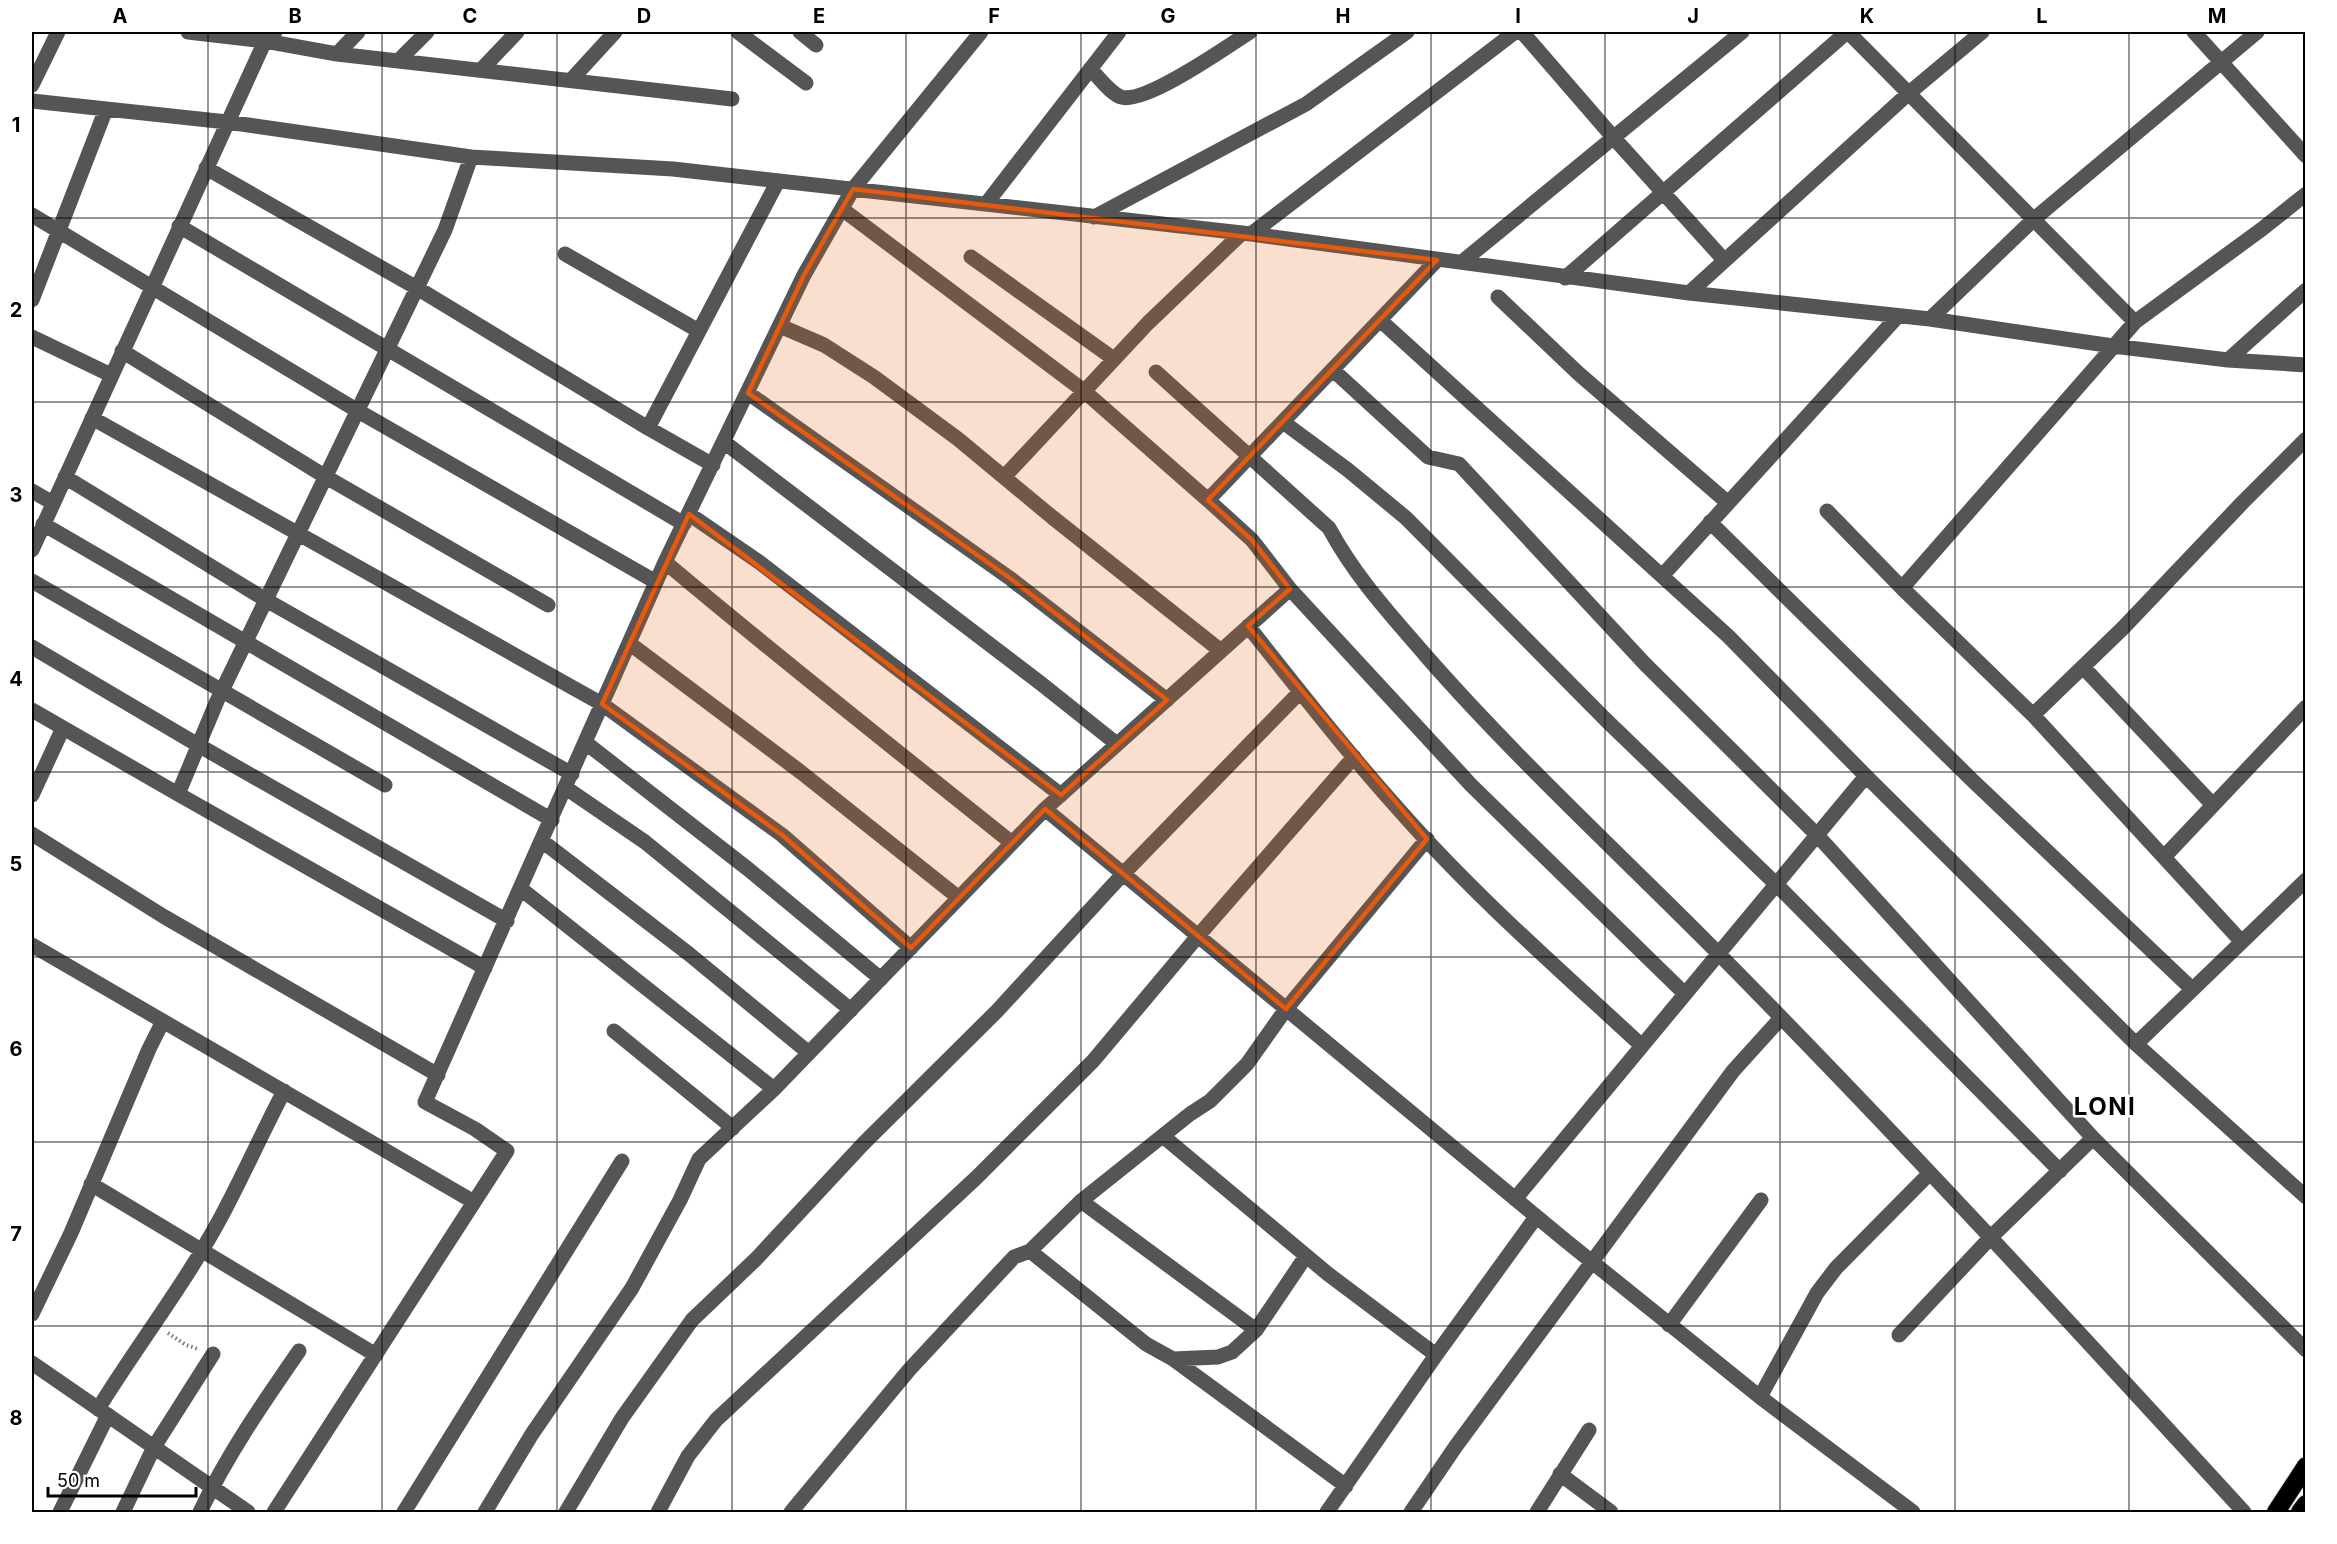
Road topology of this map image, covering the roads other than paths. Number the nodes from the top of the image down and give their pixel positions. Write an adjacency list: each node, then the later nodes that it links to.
1 (58, 32): 30 (street)
2 (188, 32): 20 (street)
3 (358, 32): 23 (street)
4 (427, 32): 24 (street)
5 (517, 32): 27 (street)
6 (615, 32): 28 (street)
7 (738, 32): 29 (street)
8 (800, 32): 22 (street)
9 (981, 32): 41 (street)
10 (1119, 32): 26 (street)
11 (1250, 32): 26 (street)
12 (1407, 32): 47 (street)
13 (1515, 32): 51 (street)
14 (1522, 32): 36 (street)
15 (1742, 32): 36 (street)
16 (1848, 32): 31 (street); 42 (street)
17 (1982, 32): 31 (street)
18 (2193, 32): 25 (street)
19 (2257, 32): 25 (street)
20 (209, 33): 21 (street)
21 (270, 36): 23 (street); 35 (street)
22 (816, 45)
23 (337, 54): 24 (street)
24 (398, 61): 27 (street)
25 (2219, 62): 37 (street); 48 (street)
26 (1090, 69): 44 (street)
27 (481, 70): 28 (street)
28 (571, 80): 32 (street)
29 (806, 83)
30 (32, 85)
31 (1909, 93): 48 (street); 55 (street)
32 (732, 99)
33 (32, 101): 34 (street)
34 (106, 109): 35 (street); 50 (street)
35 (227, 122): 38 (street); 39 (street)
36 (1612, 137): 42 (street); 56 (street)
37 (2306, 156)
38 (471, 157): 40 (street); 59 (street)
39 (206, 168): 49 (street); 59 (street)
40 (778, 181): 41 (street); 69 (street)
41 (853, 189): 44 (street); 45 (street)
42 (1662, 192): 55 (street); 57 (street)
43 (2306, 194): 67 (street)
44 (986, 204): 47 (street)
45 (842, 209): 68 (street); 80 (street)
46 (32, 215): 50 (street)
47 (1094, 217): 51 (street)
48 (2034, 219): 65 (street); 67 (street)
49 (179, 226): 58 (street); 72 (street)
50 (58, 231): 58 (street); 63 (street)
51 (1247, 234): 54 (street); 74 (street)
52 (565, 254): 69 (street)
53 (971, 257): 74 (street)
54 (1437, 260): 56 (street); 66 (street)
55 (1724, 260): 61 (street)
56 (1462, 262): 57 (street)
57 (1565, 278): 61 (street)
58 (152, 287): 73 (street); 82 (street)
59 (417, 288): 72 (street); 85 (street)
60 (2306, 290): 75 (street)
61 (1689, 293): 64 (street)
62 (1498, 297): 95 (street)
63 (32, 300)
64 (1898, 316): 65 (street); 95 (street)
65 (1930, 319): 71 (street)
66 (1380, 320): 77 (street); 104 (street)
67 (2135, 322): 71 (street)
68 (780, 326): 81 (street); 92 (street)
69 (699, 332): 85 (street)
70 (32, 337): 79 (street)
71 (2113, 346): 75 (street); 107 (street)
72 (387, 350): 82 (street); 98 (street)
73 (122, 351): 79 (street); 91 (street)
74 (1114, 359): 80 (street)
75 (2228, 360): 76 (street)
76 (2306, 365)
77 (1333, 370): 84 (street); 139 (street)
78 (1156, 372): 88 (street)
79 (111, 375): 83 (street)
80 (1084, 391): 92 (street); 94 (street)
81 (748, 393): 87 (street); 119 (street)
82 (358, 411): 91 (street); 106 (street)
83 (92, 418): 90 (street); 101 (street)
84 (1283, 422): 88 (street); 146 (street)
85 (648, 428): 89 (street)
86 (2306, 439): 116 (street)
87 (724, 442): 89 (street); 126 (street)
88 (1250, 458): 94 (street); 154 (street)
89 (713, 465): 98 (street)
90 (65, 477): 96 (street); 109 (street)
91 (326, 477): 101 (street); 110 (street)
92 (1004, 477): 115 (street)
93 (32, 491): 96 (street)
94 (1208, 500): 108 (street)
95 (1728, 502): 99 (street)
96 (53, 503): 100 (street)
97 (1827, 511): 107 (street)
98 (686, 519): 103 (street); 134 (street)
99 (1710, 522): 104 (street); 157 (street)
100 (43, 524): 102 (street); 112 (street)
101 (298, 535): 109 (street); 120 (street)
102 (32, 550)
103 (665, 562): 106 (street); 142 (street)
104 (1662, 576): 129 (street)
105 (32, 581): 117 (street)
106 (656, 582): 113 (street)
107 (1902, 588): 123 (street)
108 (1290, 589): 111 (street); 158 (street)
109 (266, 600): 112 (street); 130 (street)
110 (548, 605)
111 (1248, 626): 115 (street); 118 (street)
112 (246, 642): 117 (street); 137 (street)
113 (629, 644): 120 (street); 148 (street)
114 (32, 647): 127 (street)
115 (1221, 651): 119 (street)
116 (2083, 667): 123 (street); 135 (street)
117 (222, 691): 127 (street); 131 (street)
118 (1300, 692): 128 (street); 144 (street)
119 (1167, 700): 126 (street)
120 (602, 704): 125 (street); 153 (street)
121 (2306, 706): 135 (street)
122 (32, 710): 124 (street)
123 (2032, 715): 143 (street)
124 (63, 728): 132 (street); 133 (street)
125 (585, 743): 130 (street); 156 (street)
126 (1117, 744): 134 (street)
127 (198, 745): 132 (street); 149 (street)
128 (1354, 757): 140 (street); 150 (street)
129 (1866, 776): 139 (street); 164 (street)
130 (569, 781): 137 (street); 160 (street)
131 (385, 785)
132 (178, 794): 155 (street)
133 (32, 795)
134 (1061, 795): 136 (street)
135 (2213, 805): 143 (street)
136 (1045, 809): 142 (street); 144 (street)
137 (552, 820): 141 (street)
138 (32, 834): 167 (street)
139 (1817, 835): 146 (street); 172 (street)
140 (1426, 839): 159 (street); 165 (street)
141 (542, 841): 147 (street); 166 (street)
142 (1012, 843): 148 (street)
143 (2164, 857): 151 (street)
144 (1123, 874): 150 (street); 215 (street)
145 (2306, 880): 151 (street)
146 (1776, 884): 154 (street); 174 (street)
147 (521, 889): 149 (street); 168 (street)
148 (959, 898): 153 (street)
149 (507, 921): 155 (street)
150 (1198, 936): 159 (street); 216 (street)
151 (2241, 940): 157 (street)
152 (32, 945): 162 (street)
153 (911, 948): 156 (street)
154 (1718, 954): 158 (street); 161 (street)
155 (486, 968): 167 (street)
156 (880, 979): 160 (street)
157 (2192, 989): 164 (street)
158 (1685, 994): 165 (street)
159 (1286, 1009): 171 (street); 178 (street)
160 (850, 1010): 166 (street)
161 (1780, 1018): 175 (street); 187 (street)
162 (163, 1021): 169 (street); 176 (street)
163 (614, 1030): 170 (street)
164 (2136, 1044): 177 (street)
165 (1642, 1046): 178 (street)
166 (809, 1053): 168 (street)
167 (438, 1075): 181 (street)
168 (774, 1089): 170 (street)
169 (284, 1091): 181 (street); 184 (street)
170 (733, 1128): 214 (street)
171 (1164, 1137): 180 (street); 186 (street)
172 (2093, 1138): 174 (street); 192 (street)
173 (622, 1161): 213 (street)
174 (2060, 1171): 183 (street)
175 (1930, 1173): 183 (street); 199 (street)
176 (91, 1184): 184 (street); 188 (street)
177 (2306, 1197)
178 (1515, 1199): 182 (street)
179 (1761, 1200): 189 (street)
180 (1081, 1201): 185 (street); 190 (street)
181 (474, 1202): 195 (street)
182 (1536, 1216): 187 (street); 196 (street)
183 (1991, 1237): 191 (street); 223 (street)
184 (201, 1251): 195 (street); 200 (street)
185 (1030, 1251): 197 (street); 217 (street)
186 (1306, 1256): 190 (street); 196 (street)
187 (1592, 1261): 189 (street); 219 (street)
188 (32, 1314)
189 (1669, 1324): 199 (street)
190 (1256, 1329): 197 (street)
191 (1899, 1335)
192 (2306, 1350)
193 (299, 1351): 206 (street)
194 (213, 1354): 202 (street)
195 (376, 1355): 212 (street)
196 (1436, 1355): 205 (street)
197 (1173, 1359): 205 (street)
198 (32, 1363): 200 (street)
199 (1760, 1397): 222 (street)
200 (103, 1412): 202 (street); 208 (street)
201 (1589, 1430): 204 (street)
202 (154, 1447): 206 (street); 209 (street)
203 (2306, 1466): 224 (highway)
204 (1560, 1474): 220 (street); 221 (street)
205 (1346, 1486): 218 (street)
206 (212, 1488): 210 (street); 211 (street)
207 (2306, 1504): 225 (highway)
208 (60, 1512)
209 (123, 1512)
210 (200, 1512)
211 (248, 1512)
212 (274, 1512)
213 (404, 1512)
214 (485, 1512)
215 (566, 1512)
216 (658, 1512)
217 (791, 1512)
218 (1327, 1512)
219 (1411, 1512)
220 (1537, 1512)
221 (1611, 1512)
222 (1913, 1512)
223 (2244, 1512)
224 (2276, 1512)
225 (2300, 1512)

